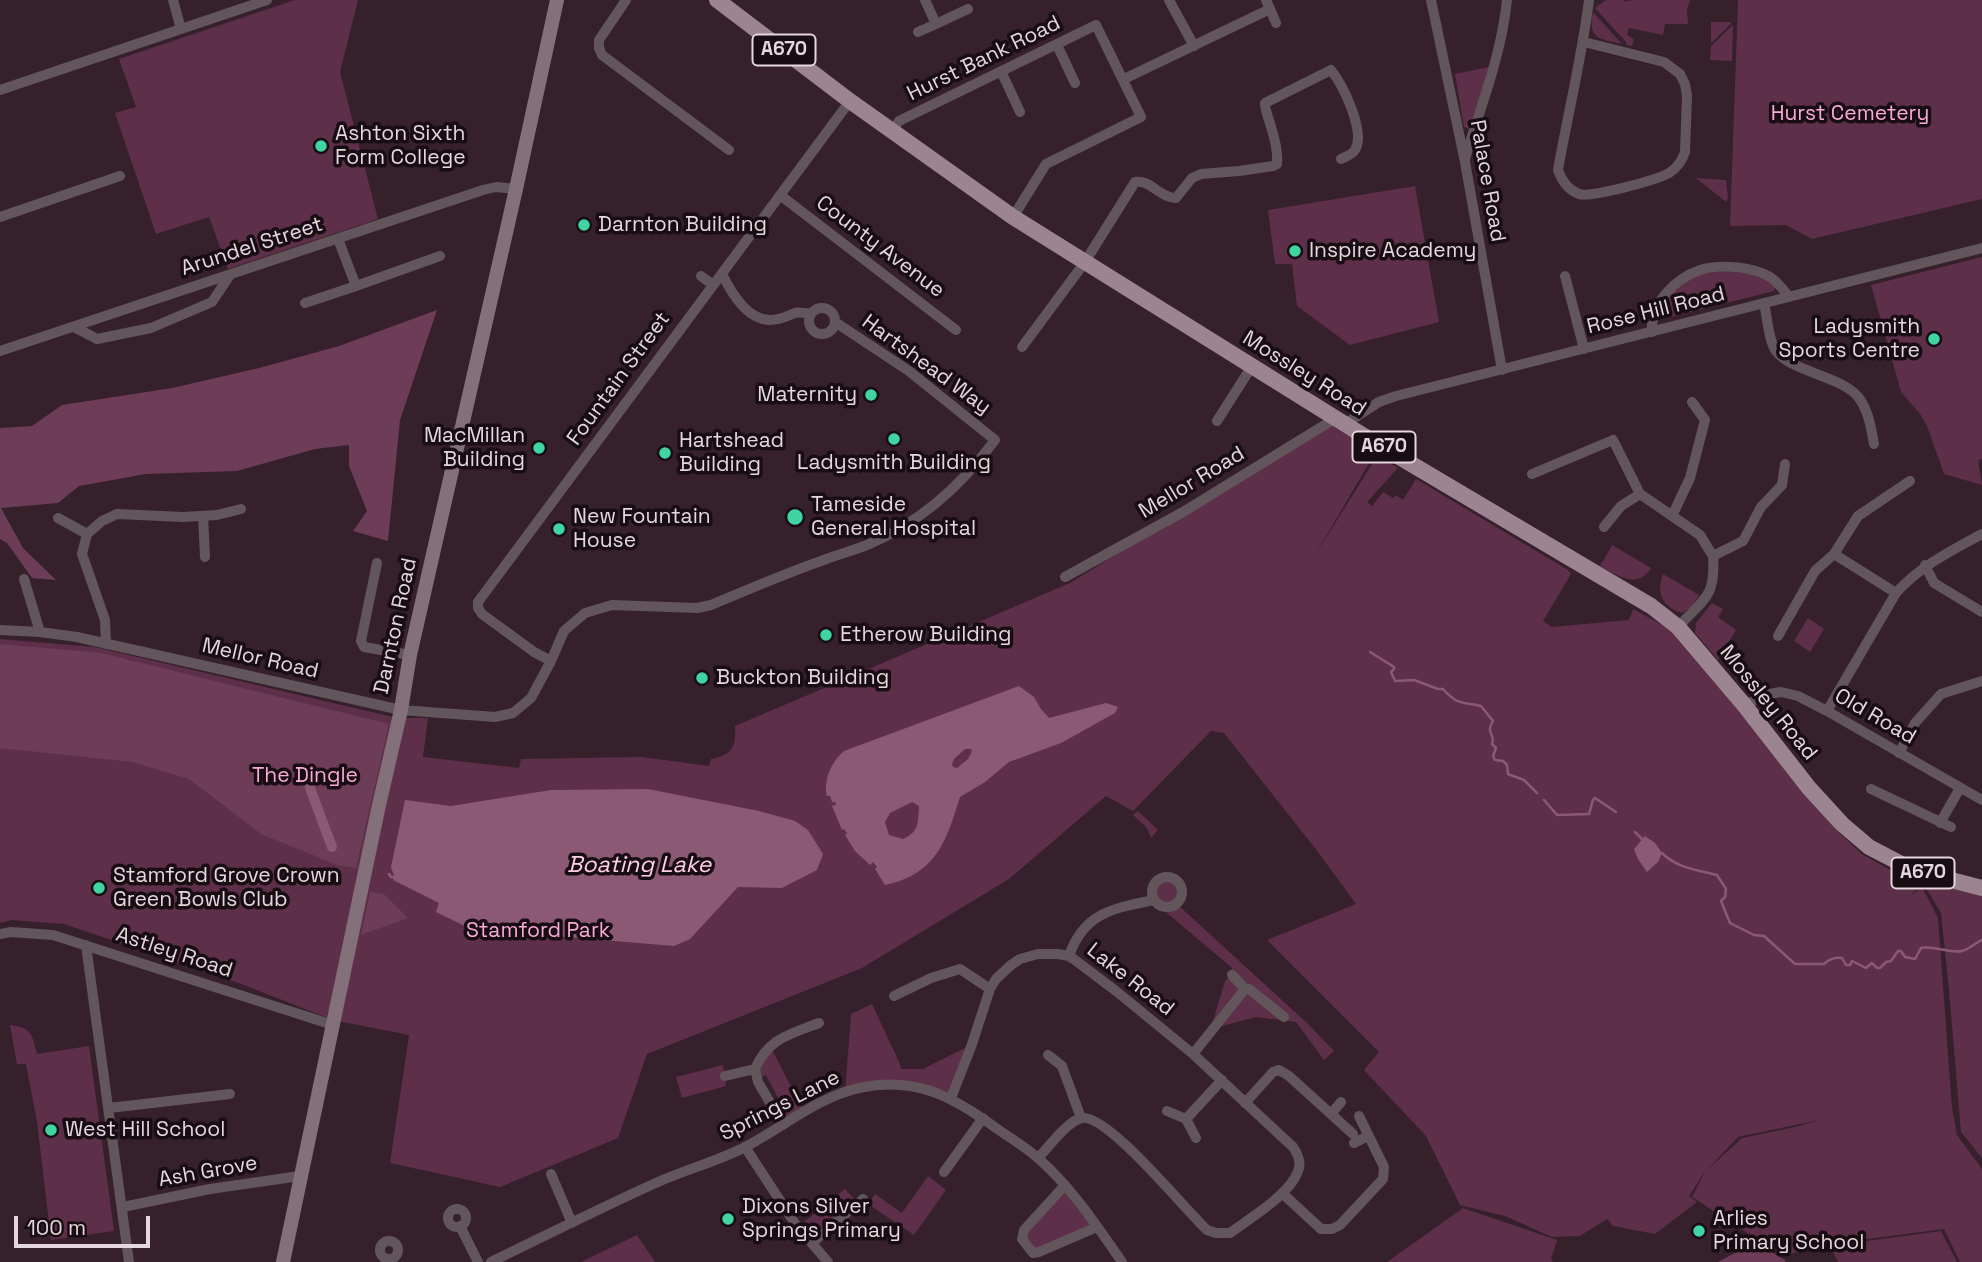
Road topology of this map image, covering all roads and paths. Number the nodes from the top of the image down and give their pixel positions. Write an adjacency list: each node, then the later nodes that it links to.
1 (173, 0): 15 (street)
2 (267, 0): 15 (street)
3 (556, 0): 31 (street, Darnton Road)
4 (626, 0): 27 (street)
5 (717, 0): 24 (main road, Mossley Road / A670)
6 (925, 0): 14 (street)
7 (1169, 0): 19 (street)
8 (1431, 0): 29 (street, Palace Road)
9 (1507, 0): 29 (street)
10 (1589, 0): 17 (street)
11 (1268, 5): 13 (street); 19 (street)
12 (968, 9): 14 (street)
13 (1276, 23)
14 (936, 24): 16 (street)
15 (181, 29): 23 (street)
16 (918, 32)
17 (1584, 42): 17 (street)
18 (1057, 45): 20 (street, Hurst Bank Road); 21 (street, Hurst Bank Road); 22 (street)
19 (1194, 46): 21 (street)
20 (1001, 71): 25 (street); 26 (street, Hurst Bank Road)
21 (1124, 79): 34 (street)
22 (1075, 83)
23 (0, 90)
24 (850, 101): 26 (main road, Mossley Road / A670); 32 (street, Fountain Street)
25 (1020, 112)
26 (892, 131): 34 (main road, Mossley Road / A670)
27 (729, 150)
28 (1341, 159): 38 (street)
29 (1465, 162): 57 (street, Palace Road)
30 (120, 176): 33 (street)
31 (516, 189): 35 (street, Arundel Street); 87 (street, Darnton Road)
32 (780, 195): 39 (street, Fountain Street); 51 (street, County Avenue)
33 (0, 217)
34 (1013, 217): 38 (main road, Mossley Road / A670)
35 (338, 239): 40 (street, Arundel Street); 44 (street)
36 (1982, 248): 45 (street, Rose Hill Road)
37 (440, 256): 44 (street)
38 (1085, 262): 53 (street); 56 (main road, Mossley Road / A670)
39 (722, 274): 43 (street, Fountain Street); 48 (street)
40 (230, 275): 50 (street, Arundel Street); 50 (street)
41 (701, 276): 43 (street)
42 (1565, 276): 54 (street)
43 (713, 285): 88 (street, Fountain Street)
44 (356, 286): 46 (street)
45 (1788, 297): 47 (street, Rose Hill Road); 52 (street)
46 (305, 303)
47 (1764, 303): 52 (street, Rose Hill Road); 61 (street)
48 (810, 314): 49 (street); 49 (street)
49 (835, 322): 88 (street, Hartshead Way)
50 (74, 327): 55 (street, Arundel Street)
51 (956, 330)
52 (1652, 332): 54 (street, Rose Hill Road)
53 (1022, 347)
54 (1584, 349): 57 (street, Rose Hill Road)
55 (0, 351)
56 (1252, 366): 59 (street); 60 (main road, Mossley Road / A670)
57 (1502, 370): 60 (street, Rose Hill Road)
58 (1692, 402): 68 (street)
59 (1217, 421)
60 (1341, 421): 78 (street, Mellor Road); 82 (main road, Mossley Road / A670)
61 (1874, 444)
62 (1785, 464): 74 (street)
63 (1532, 474): 65 (street)
64 (1910, 481): 73 (street)
65 (1640, 494): 68 (street); 70 (street)
66 (241, 509): 67 (street)
67 (203, 516): 71 (street); 75 (street)
68 (1672, 516): 74 (street)
69 (58, 518): 71 (street)
70 (1604, 527)
71 (87, 534): 86 (street)
72 (1982, 534): 77 (street)
73 (1835, 554): 80 (street); 85 (street)
74 (1713, 556): 82 (street)
75 (205, 557)
76 (377, 563): 87 (street)
77 (1926, 565): 80 (street); 81 (street)
78 (1065, 577)
79 (24, 579): 84 (street)
80 (1896, 593): 92 (street)
81 (1982, 612)
82 (1678, 627): 90 (main road, Mossley Road / A670)
83 (0, 630): 84 (street, Mellor Road)
84 (40, 632): 86 (street, Mellor Road)
85 (1778, 636)
86 (106, 644): 91 (street, Mellor Road)
87 (410, 656): 91 (street, Darnton Road)
88 (551, 661): 91 (street, Mellor Road)
89 (1982, 681): 93 (street)
90 (1745, 706): 92 (street, Old Road); 97 (main road, Mossley Road / A670)
91 (401, 710): 108 (street, Darnton Road)
92 (1827, 711): 93 (street, Old Road)
93 (1899, 754): 94 (street, Old Road)
94 (1960, 788): 95 (street); 96 (street, Old Road)
95 (1871, 789)
96 (1982, 800)
97 (1982, 888)
98 (1154, 900): 101 (street)
99 (0, 934): 100 (street, Astley Road)
100 (86, 946): 108 (street, Astley Road); 118 (street)
101 (1069, 956): 103 (street, Lake Road); 109 (street, Lake Road)
102 (1232, 975): 104 (street)
103 (990, 989): 105 (street); 115 (street, Lake Road)
104 (1245, 989): 106 (street); 109 (street)
105 (894, 996)
106 (1284, 1017)
107 (819, 1023): 111 (street)
108 (333, 1024): 132 (street, Darnton Road)
109 (1193, 1054): 113 (street, Lake Road)
110 (1048, 1055): 123 (street)
111 (755, 1069): 112 (street); 125 (street)
112 (725, 1076)
113 (1222, 1080): 116 (street, Lake Road); 124 (street)
114 (230, 1094): 118 (street)
115 (951, 1098): 122 (street, Springs Lane); 125 (street, Springs Lane)
116 (1245, 1102): 120 (street); 134 (street, Lake Road)
117 (1341, 1102): 120 (street)
118 (109, 1108): 136 (street)
119 (1167, 1111): 124 (street)
120 (1331, 1114): 126 (street)
121 (1359, 1116): 126 (street)
122 (983, 1118): 129 (street, Springs Lane); 130 (street)
123 (1081, 1118): 129 (street); 134 (street)
124 (1186, 1119): 127 (street)
125 (783, 1125): 128 (street, Springs Lane)
126 (1368, 1136): 134 (street)
127 (1196, 1138)
128 (745, 1147): 137 (street, Springs Lane); 140 (street)
129 (1038, 1158): 133 (street, Springs Lane)
130 (944, 1172)
131 (551, 1174): 137 (street)
132 (300, 1176): 136 (street, Ash Grove); 142 (street, Darnton Road)
133 (1065, 1185): 139 (street, Springs Lane); 139 (street)
134 (1282, 1193)
135 (863, 1199): 140 (street)
136 (122, 1207): 141 (street)
137 (572, 1223): 144 (street, Springs Lane)
138 (460, 1226): 143 (street)
139 (1097, 1227): 146 (street, Springs Lane)
140 (811, 1243): 145 (street)
141 (129, 1262)
142 (283, 1262)
143 (478, 1262)
144 (491, 1262)
145 (828, 1262)
146 (1122, 1262)

